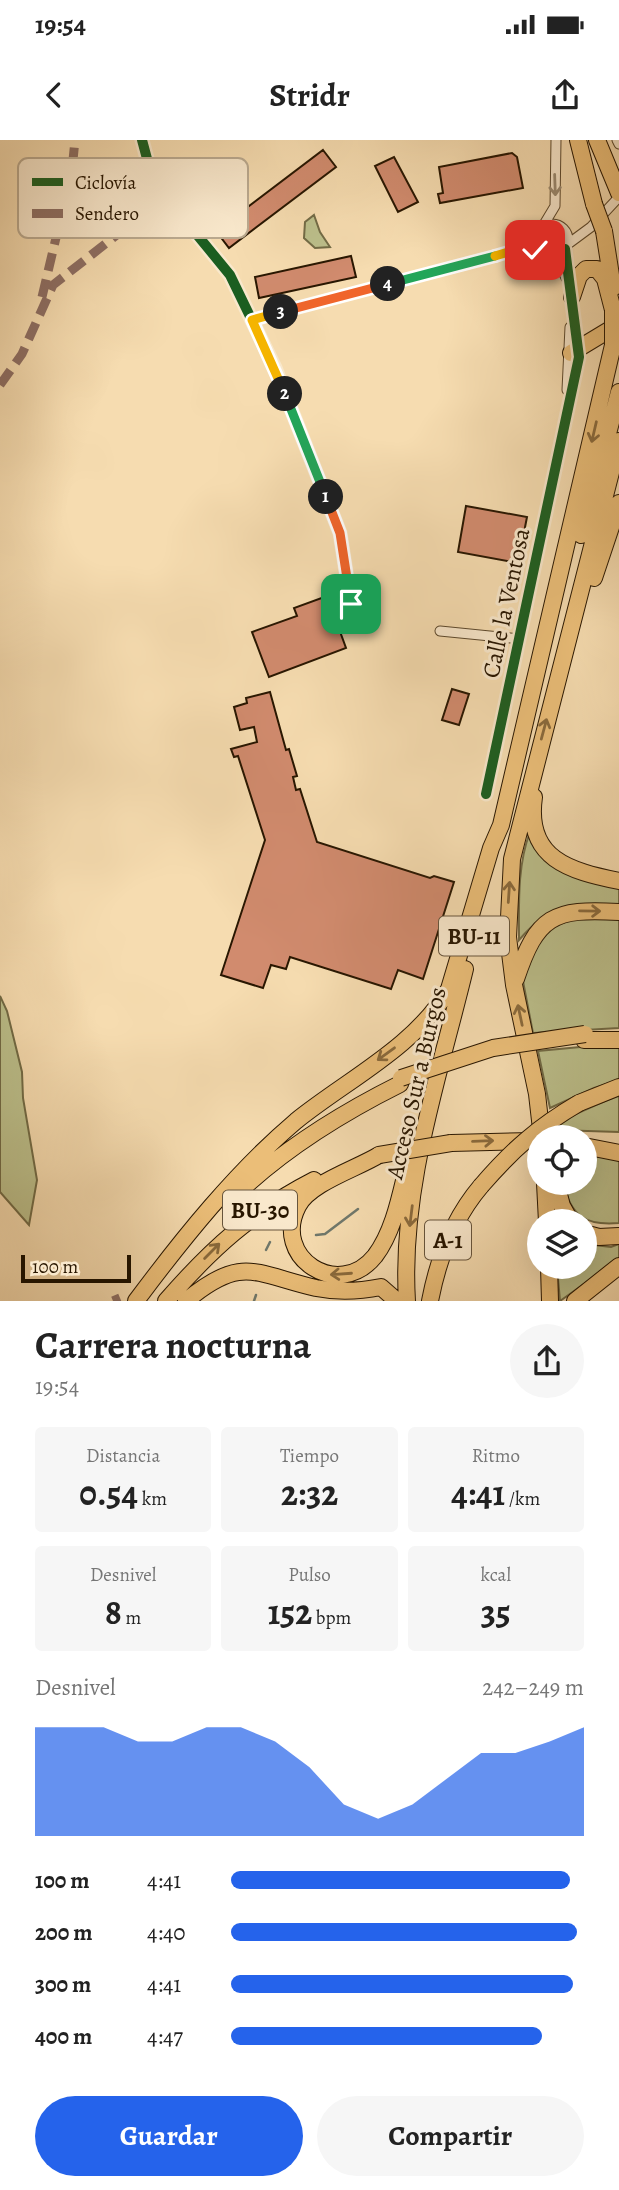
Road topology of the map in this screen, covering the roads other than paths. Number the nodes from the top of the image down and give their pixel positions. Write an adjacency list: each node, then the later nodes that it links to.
1 (142, 140): 5 (street)
2 (556, 140): 7 (street, one-way to 7)
3 (578, 140): 15 (highway, bridge)
4 (597, 142): 6 (highway)
5 (147, 158)
6 (619, 195): 10 (street)
7 (542, 226): 8 (street); 10 (street)
8 (536, 237): 11 (street); 12 (street)
9 (200, 238): 16 (street)
10 (567, 247): 13 (street); 14 (street, Calle la Ventosa)
11 (522, 248): 12 (street); 16 (street)
12 (539, 250): 13 (street)
13 (551, 257): 14 (street, Calle la Ventosa)
14 (572, 289): 15 (highway); 17 (street, Calle la Ventosa)
15 (616, 317): 17 (highway); 27 (highway, one-way to 27, bridge)
16 (252, 320): 21 (street)
17 (575, 351): 23 (street, Calle la Ventosa)
18 (619, 392): 27 (highway, Acceso Sur a Burgos / BU-11)
19 (619, 441): 24 (highway, BU-11)
20 (619, 503): 24 (highway)
21 (351, 604)
22 (440, 631): 23 (street)
23 (520, 639): 26 (street, Calle la Ventosa)
24 (563, 659): 25 (highway, BU-11, one-way to 24)
25 (534, 765): 28 (highway); 30 (highway, BU-11, one-way to 25)
26 (486, 794)
27 (501, 825): 36 (highway, Acceso Sur a Burgos / BU-11); 49 (highway, one-way to 49)
28 (619, 881)
29 (619, 912): 30 (highway, one-way to 29)
30 (514, 985): 35 (highway, BU-11, one-way to 30)
31 (619, 1032): 32 (highway)
32 (584, 1037): 33 (highway, BU-30); 49 (highway, BU-30, bridge)
33 (619, 1040)
34 (619, 1087): 54 (highway, A-1, bridge)
35 (537, 1094): 37 (highway, BU-11); 38 (highway)
36 (431, 1101): 44 (highway, one-way to 44); 53 (highway, Acceso Sur a Burgos / BU-11, one-way to 53)
37 (540, 1125)
38 (547, 1125)
39 (619, 1139): 41 (highway)
40 (527, 1140): 44 (highway, BU-30, one-way to 40, bridge)
41 (597, 1140)
42 (597, 1149): 43 (highway)
43 (619, 1153)
44 (379, 1155): 50 (highway, BU-30, one-way to 44)
45 (597, 1236): 46 (highway)
46 (619, 1236)
47 (619, 1266): 56 (highway)
48 (549, 1279): 55 (highway)
49 (138, 1301)
50 (166, 1301)
51 (186, 1301): 52 (highway)
52 (397, 1301)
53 (407, 1301)
54 (430, 1301)
55 (550, 1301)
56 (575, 1301)

